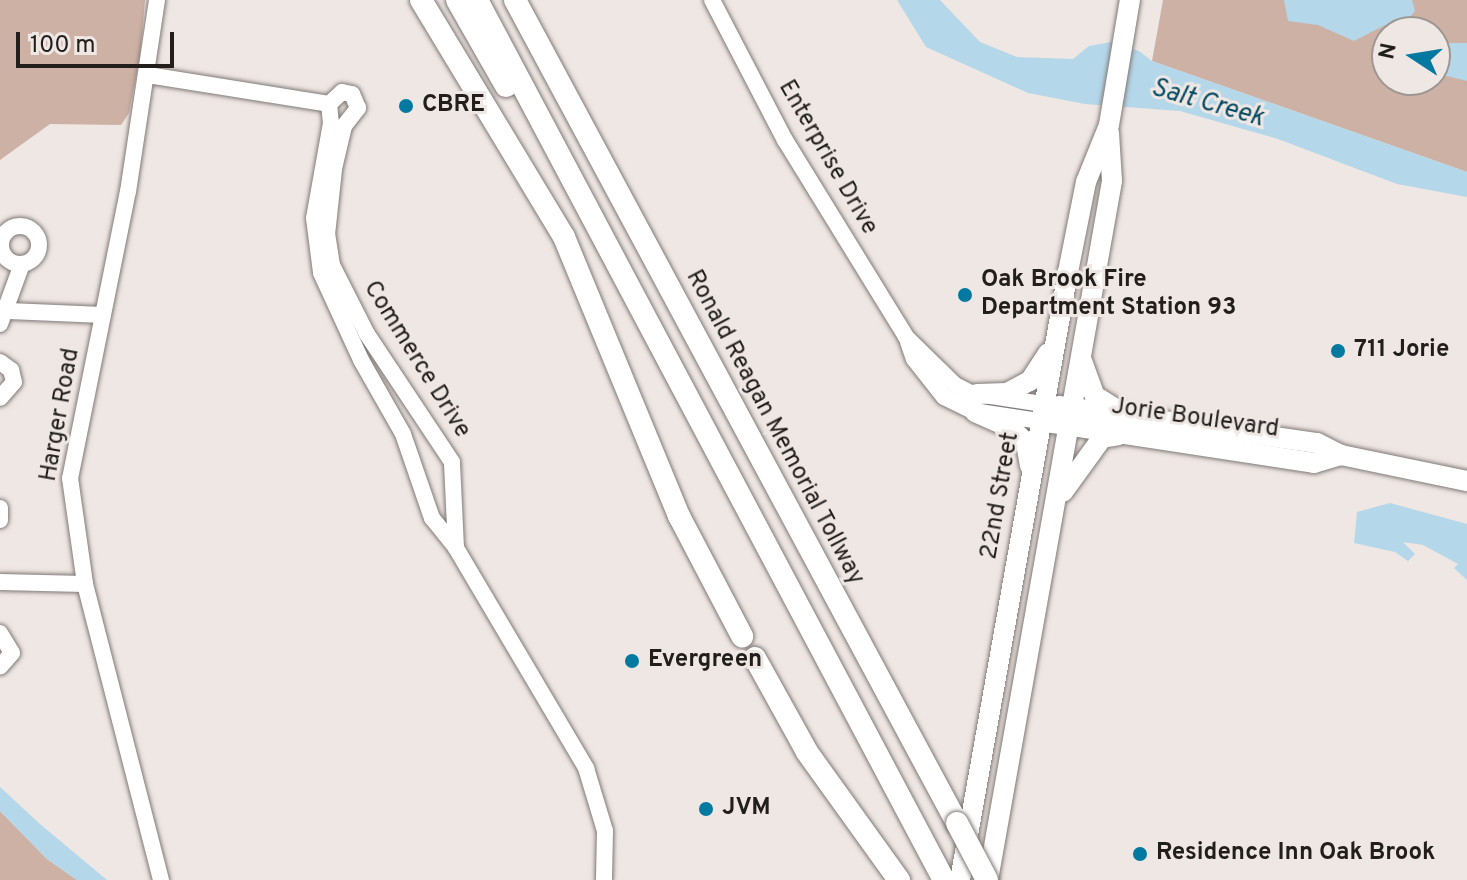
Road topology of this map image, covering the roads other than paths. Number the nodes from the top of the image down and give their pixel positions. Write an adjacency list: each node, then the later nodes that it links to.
1 (157, 0): 9 (street, Harger Road)
2 (421, 0): 12 (highway)
3 (439, 0): 12 (highway)
4 (457, 0): 13 (highway)
5 (477, 0): 13 (highway)
6 (515, 0): 42 (highway, Ronald Reagan Memorial Tollway, bridge)
7 (712, 0): 21 (street, Enterprise Drive)
8 (1129, 4): 11 (main road, 22nd Street)
9 (148, 75): 10 (street, Commerce Drive); 15 (street, Harger Road)
10 (329, 104): 30 (street, Commerce Drive); 30 (street, Commerce Drive)
11 (1109, 125): 17 (main road, 22nd Street); 18 (main road, 22nd Street)
12 (541, 190): 34 (highway)
13 (589, 209): 40 (highway)
14 (22, 264): 16 (street)
15 (103, 315): 16 (street); 32 (street, Harger Road)
16 (4, 318)
17 (1055, 343): 21 (main road); 22 (main road, 22nd Street)
18 (1081, 359): 23 (main road, 22nd Street); 24 (main road)
19 (0, 362): 20 (street)
20 (0, 398)
21 (976, 403): 22 (street, Enterprise Drive); 25 (main road)
22 (1042, 412): 23 (main road, Jorie Boulevard); 25 (main road, 22nd Street)
23 (1071, 417): 24 (main road, Jorie Boulevard); 27 (main road, 22nd Street)
24 (1123, 424): 26 (main road, Jorie Boulevard); 27 (main road)
25 (1031, 474): 41 (main road, 22nd Street)
26 (1467, 481)
27 (1055, 506): 42 (main road, 22nd Street)
28 (0, 508): 29 (street)
29 (0, 520)
30 (456, 548): 38 (street, Commerce Drive)
31 (0, 582): 32 (street)
32 (85, 584): 37 (street, Harger Road)
33 (0, 633): 36 (street)
34 (742, 636)
35 (755, 658): 39 (highway)
36 (0, 667)
37 (161, 880)
38 (604, 880)
39 (899, 880)
40 (944, 880)
41 (960, 880)
42 (988, 880)

